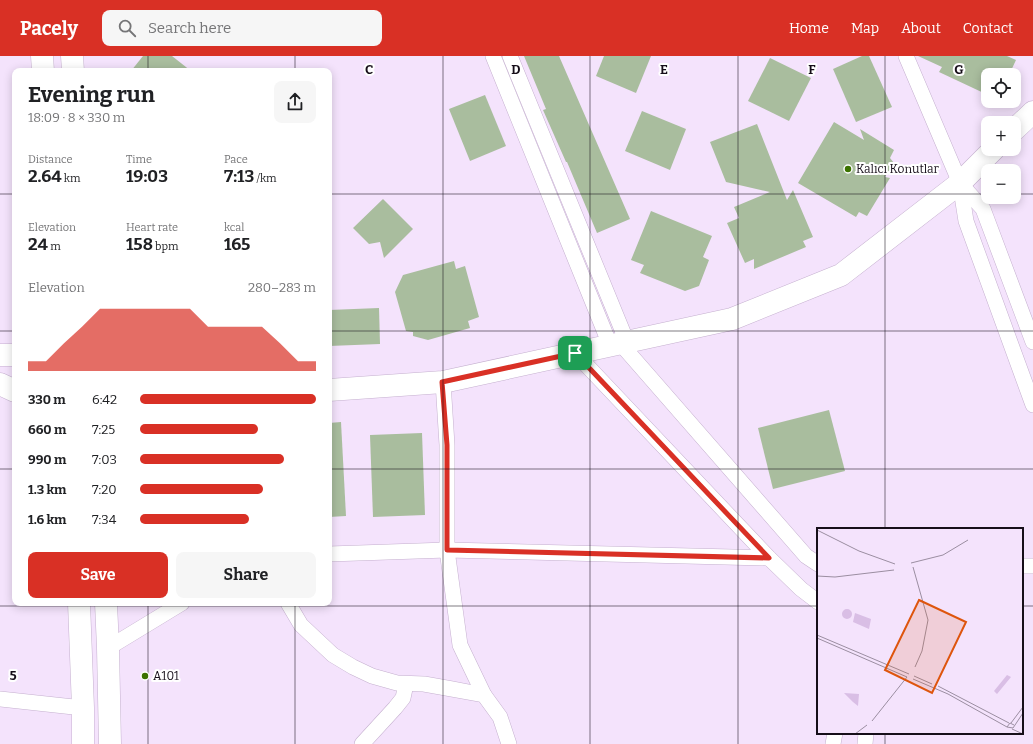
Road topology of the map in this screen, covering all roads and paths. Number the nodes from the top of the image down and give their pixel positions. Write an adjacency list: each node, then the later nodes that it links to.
1 (42, 56): 6 (main road)
2 (72, 56): 7 (main road)
3 (493, 56): 13 (street)
4 (510, 56): 13 (street)
5 (906, 56): 11 (street)
6 (43, 68)
7 (74, 68)
8 (1033, 112): 9 (main road)
9 (1021, 123)
10 (987, 156): 11 (main road)
11 (960, 182): 12 (street); 13 (main road); 21 (street)
12 (1033, 342)
13 (619, 344): 14 (main road); 25 (street)
14 (575, 353): 17 (main road); 24 (street)
15 (0, 355): 16 (main road)
16 (12, 355)
17 (442, 382): 20 (main road); 22 (street)
18 (0, 384): 19 (main road)
19 (12, 390)
20 (332, 390)
21 (1033, 405)
22 (447, 550): 23 (street); 24 (street); 33 (street)
23 (332, 554)
24 (769, 558): 26 (street)
25 (817, 563)
26 (817, 601)
27 (79, 606): 35 (main road)
28 (106, 606): 31 (main road)
29 (177, 606): 31 (street)
30 (290, 606): 32 (street)
31 (108, 648): 39 (main road)
32 (406, 684): 33 (street); 40 (street)
33 (484, 695): 41 (street)
34 (0, 699): 35 (street)
35 (83, 708): 38 (main road)
36 (835, 734): 42 (street)
37 (866, 734): 43 (street)
38 (83, 744)
39 (110, 744)
40 (362, 744)
41 (509, 744)
42 (833, 744)
43 (864, 744)

